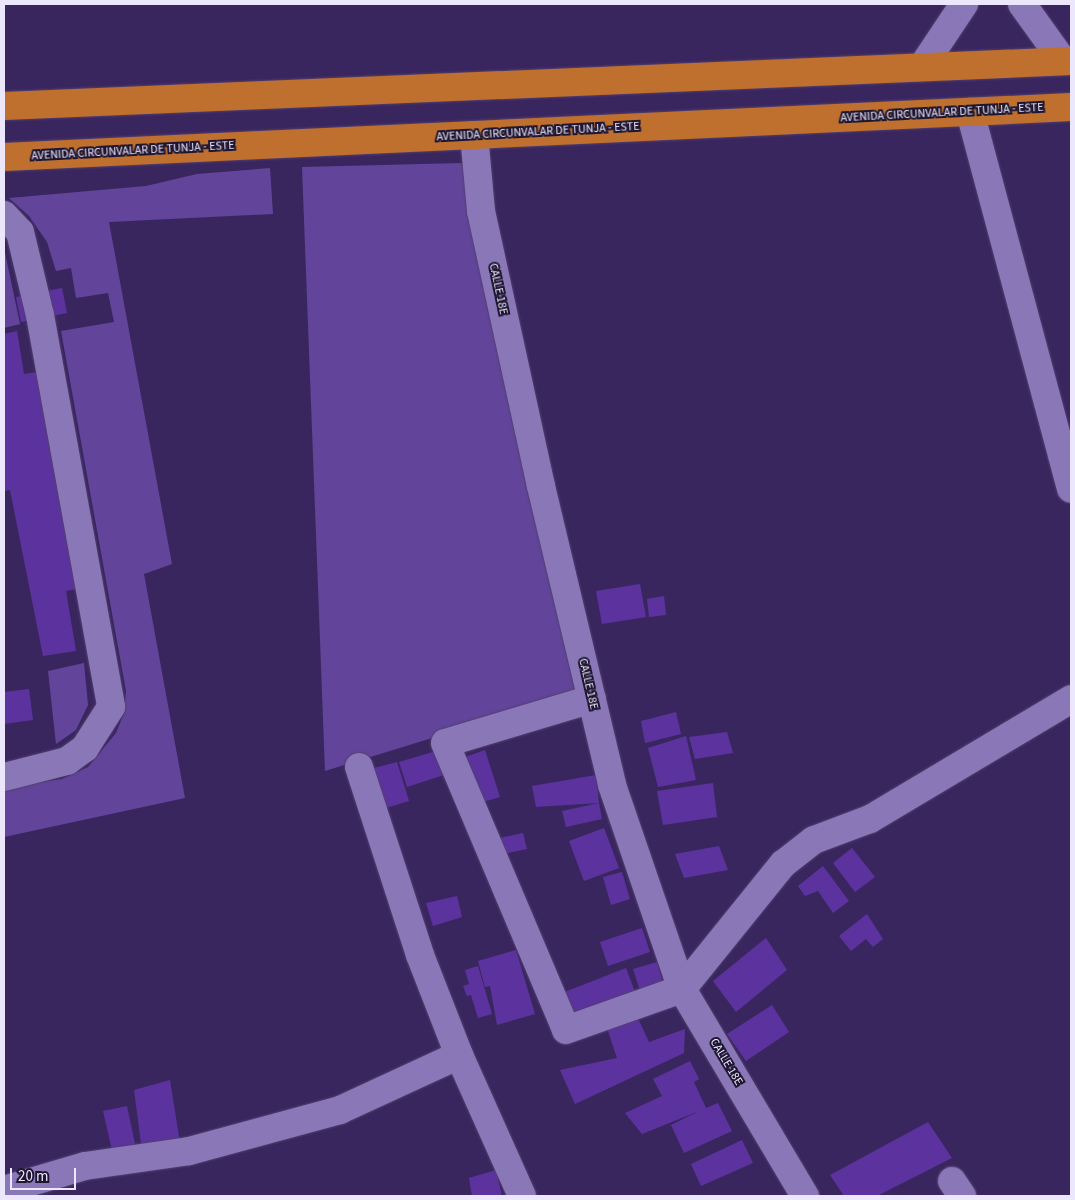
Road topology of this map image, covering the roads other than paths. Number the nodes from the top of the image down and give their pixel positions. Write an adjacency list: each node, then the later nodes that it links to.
1 (964, 4): 4 (street)
2 (1022, 4): 3 (street)
3 (1067, 61): 4 (highway)
4 (922, 67): 5 (highway)
5 (4, 106)
6 (1071, 107): 7 (highway, AVENIDA CIRCUNVALAR DE TUNJA - ESTE)
7 (970, 112): 8 (highway, AVENIDA CIRCUNVALAR DE TUNJA - ESTE); 11 (street)
8 (474, 135): 9 (highway, AVENIDA CIRCUNVALAR DE TUNJA - ESTE); 12 (street, CALLE 18E)
9 (4, 157)
10 (4, 215): 15 (street)
11 (1071, 489)
12 (592, 699): 16 (street, CALLE 18E); 16 (street)
13 (1071, 699): 16 (street)
14 (360, 767): 17 (street)
15 (4, 777)
16 (682, 989): 20 (street, CALLE 18E)
17 (459, 1055): 18 (street); 19 (street)
18 (4, 1190)
19 (522, 1196)
20 (805, 1196)

